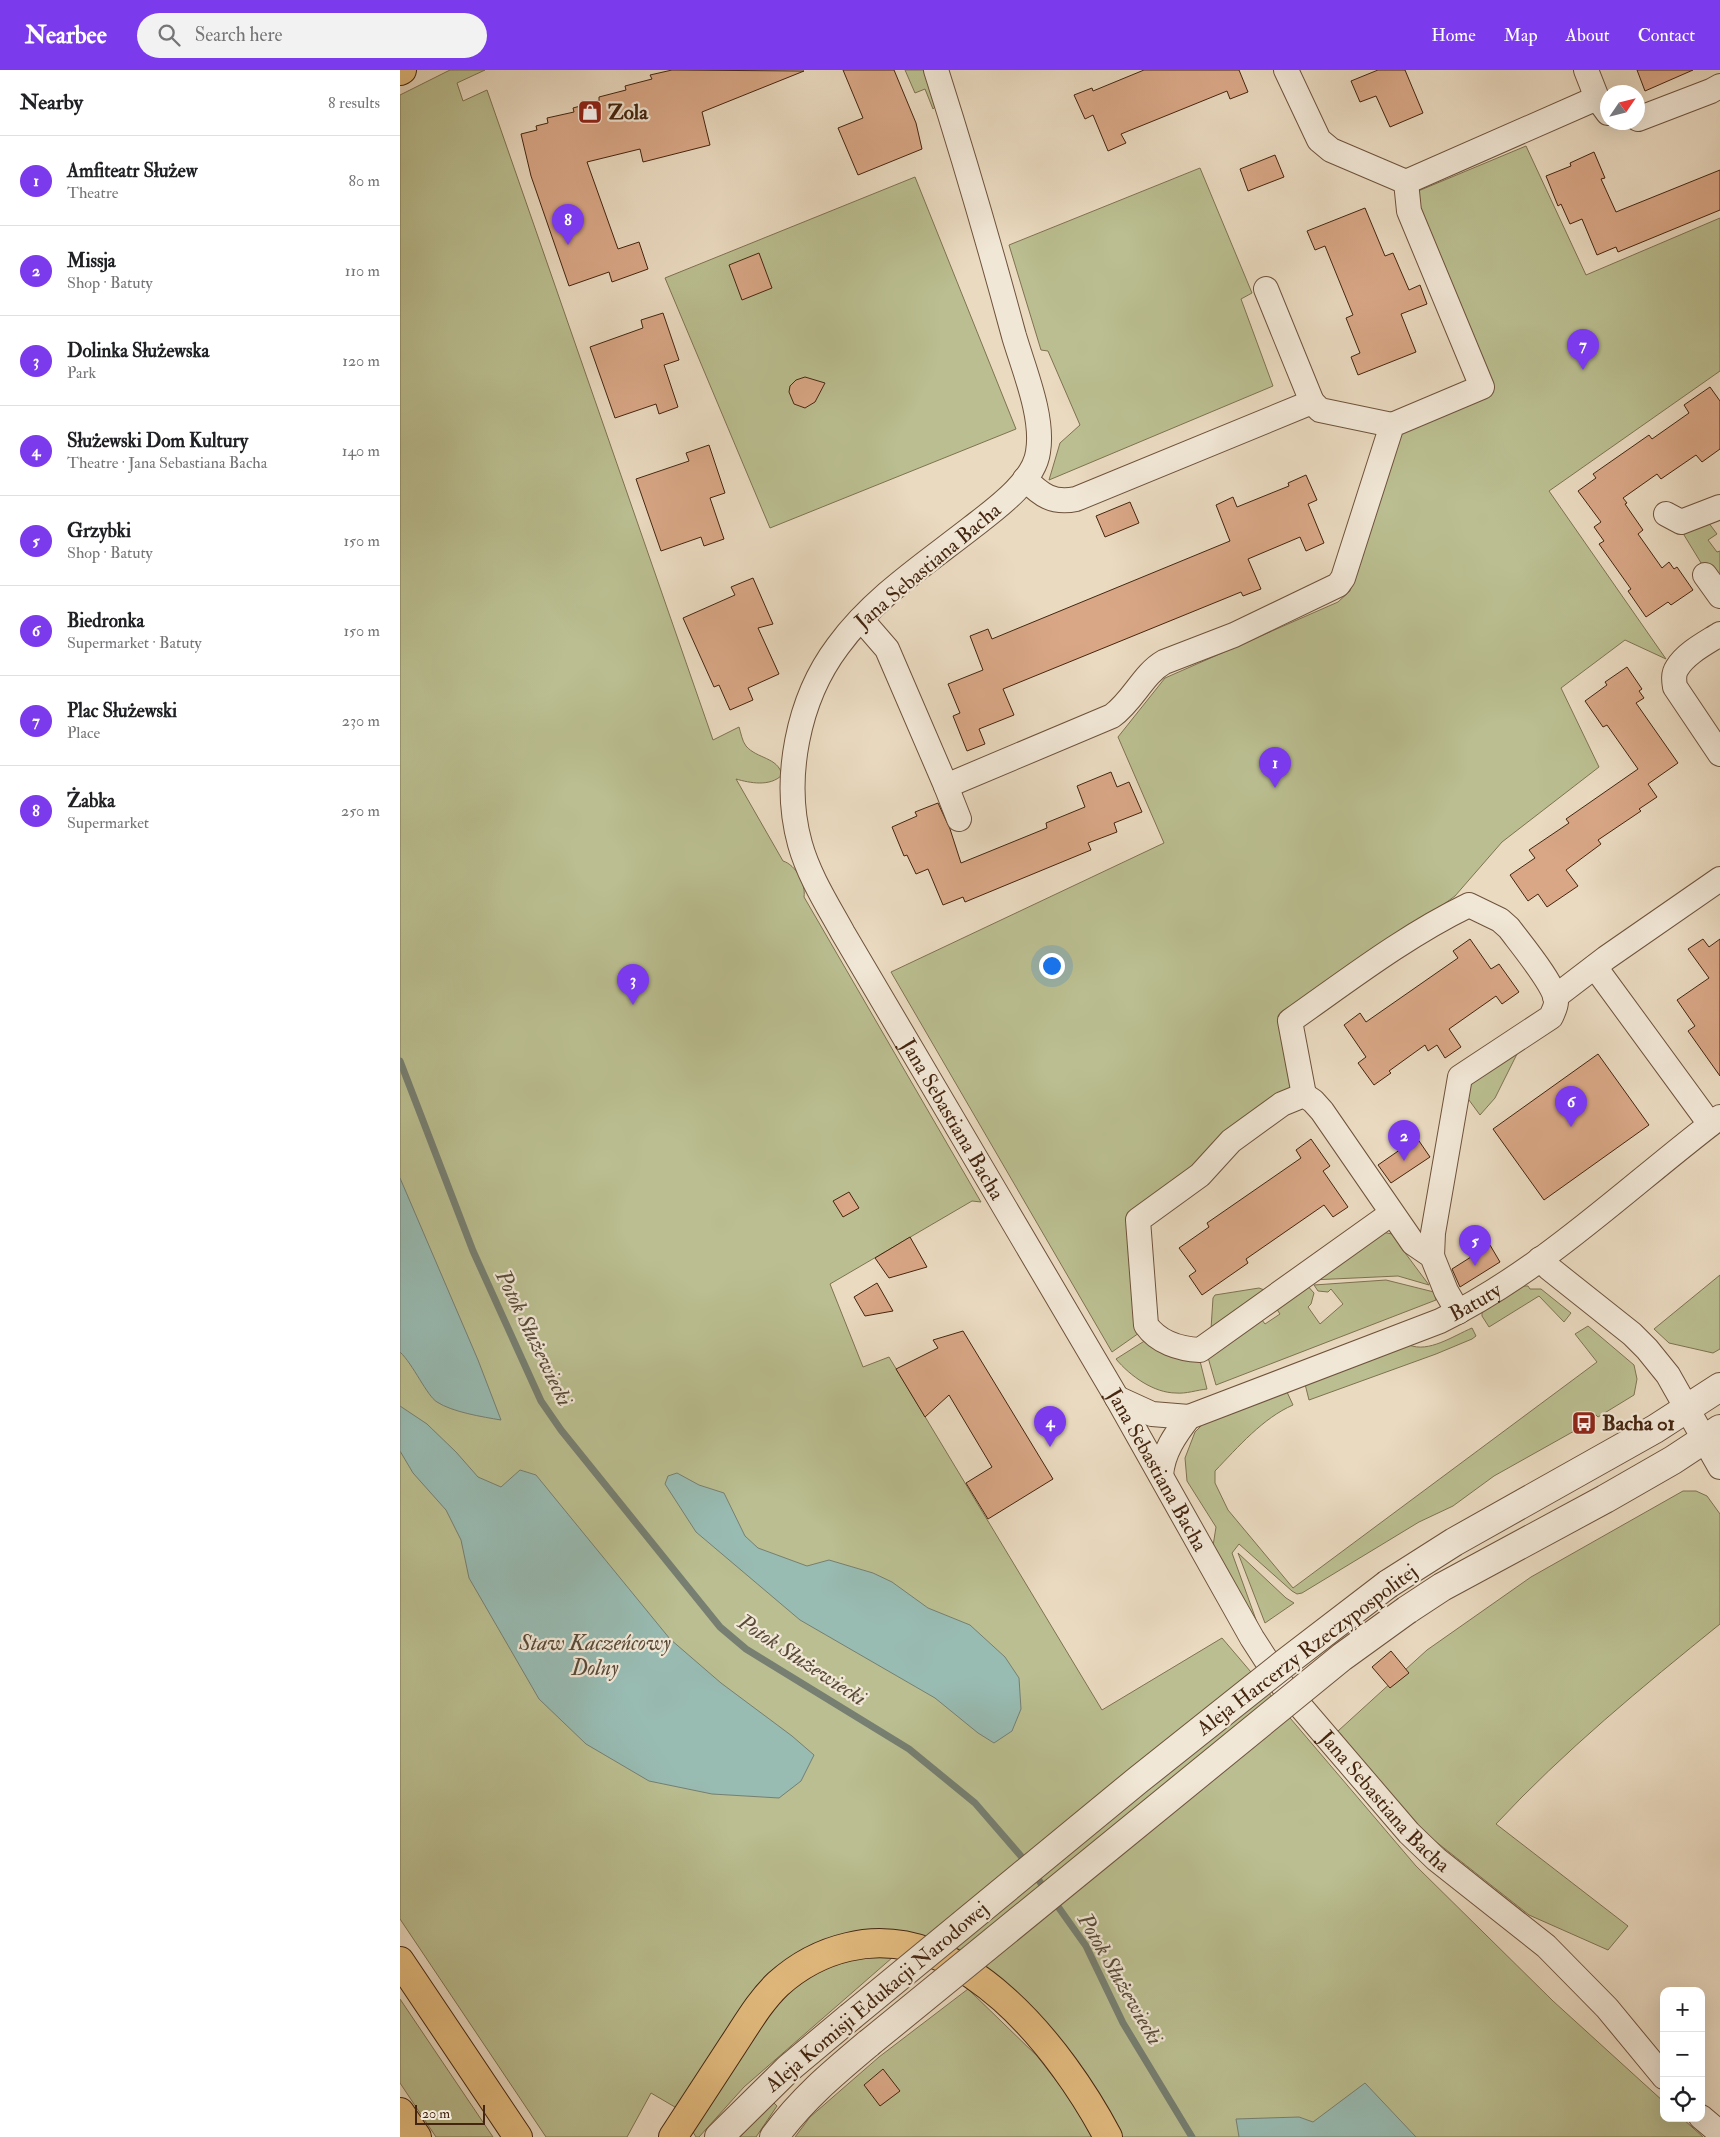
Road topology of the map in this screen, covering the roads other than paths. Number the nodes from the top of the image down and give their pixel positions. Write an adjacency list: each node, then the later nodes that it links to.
1 (936, 70): 12 (street, Jana Sebastiana Bacha)
2 (1286, 70): 8 (street)
3 (1586, 70): 5 (street)
4 (1720, 86): 7 (street)
5 (1600, 102)
6 (1600, 107): 8 (street)
7 (1645, 116)
8 (1406, 182): 11 (street)
9 (1266, 289): 10 (street)
10 (1312, 402): 11 (street); 12 (street)
11 (1392, 425): 20 (street)
12 (1024, 480): 17 (street, Jana Sebastiana Bacha)
13 (1720, 507): 14 (street)
14 (1666, 514)
15 (1705, 575): 16 (street)
16 (1720, 596)
17 (862, 619): 20 (street); 32 (street, Jana Sebastiana Bacha)
18 (1720, 634): 19 (street)
19 (1720, 754)
20 (946, 786): 21 (street)
21 (958, 820)
22 (1720, 879): 23 (street)
23 (1595, 967): 24 (street); 26 (street)
24 (1554, 1004): 25 (street); 28 (street)
25 (1304, 1095): 27 (street); 27 (street)
26 (1715, 1120): 29 (street, Batuty)
27 (1392, 1213): 28 (street)
28 (1432, 1256): 30 (street)
29 (1540, 1259): 30 (street, Batuty); 33 (street)
30 (1458, 1312): 34 (street, Batuty)
31 (1720, 1387): 33 (street, Aleja Harcerzy Rzeczypospolitej)
32 (1117, 1398): 34 (street, Batuty); 37 (street, Jana Sebastiana Bacha)
33 (1687, 1409): 35 (street); 38 (street, Aleja Harcerzy Rzeczypospolitej, bridge)
34 (1189, 1417): 37 (street)
35 (1712, 1434): 36 (street); 39 (street, Aleja Harcerzy Rzeczypospolitej, bridge)
36 (1720, 1467)
37 (1161, 1475): 41 (street, Jana Sebastiana Bacha)
38 (1040, 1861): 48 (street, Aleja Komisji Edukacji Narodowej, bridge)
39 (1061, 1886): 49 (street, Aleja Komisji Edukacji Narodowej, bridge)
40 (400, 1961): 46 (main road)
41 (1660, 2072)
42 (400, 2112): 45 (main road)
43 (1705, 2120): 44 (street)
44 (1720, 2133)
45 (417, 2137)
46 (518, 2137)
47 (673, 2137): 50 (main road)
48 (719, 2137)
49 (774, 2137)
50 (1108, 2137)

